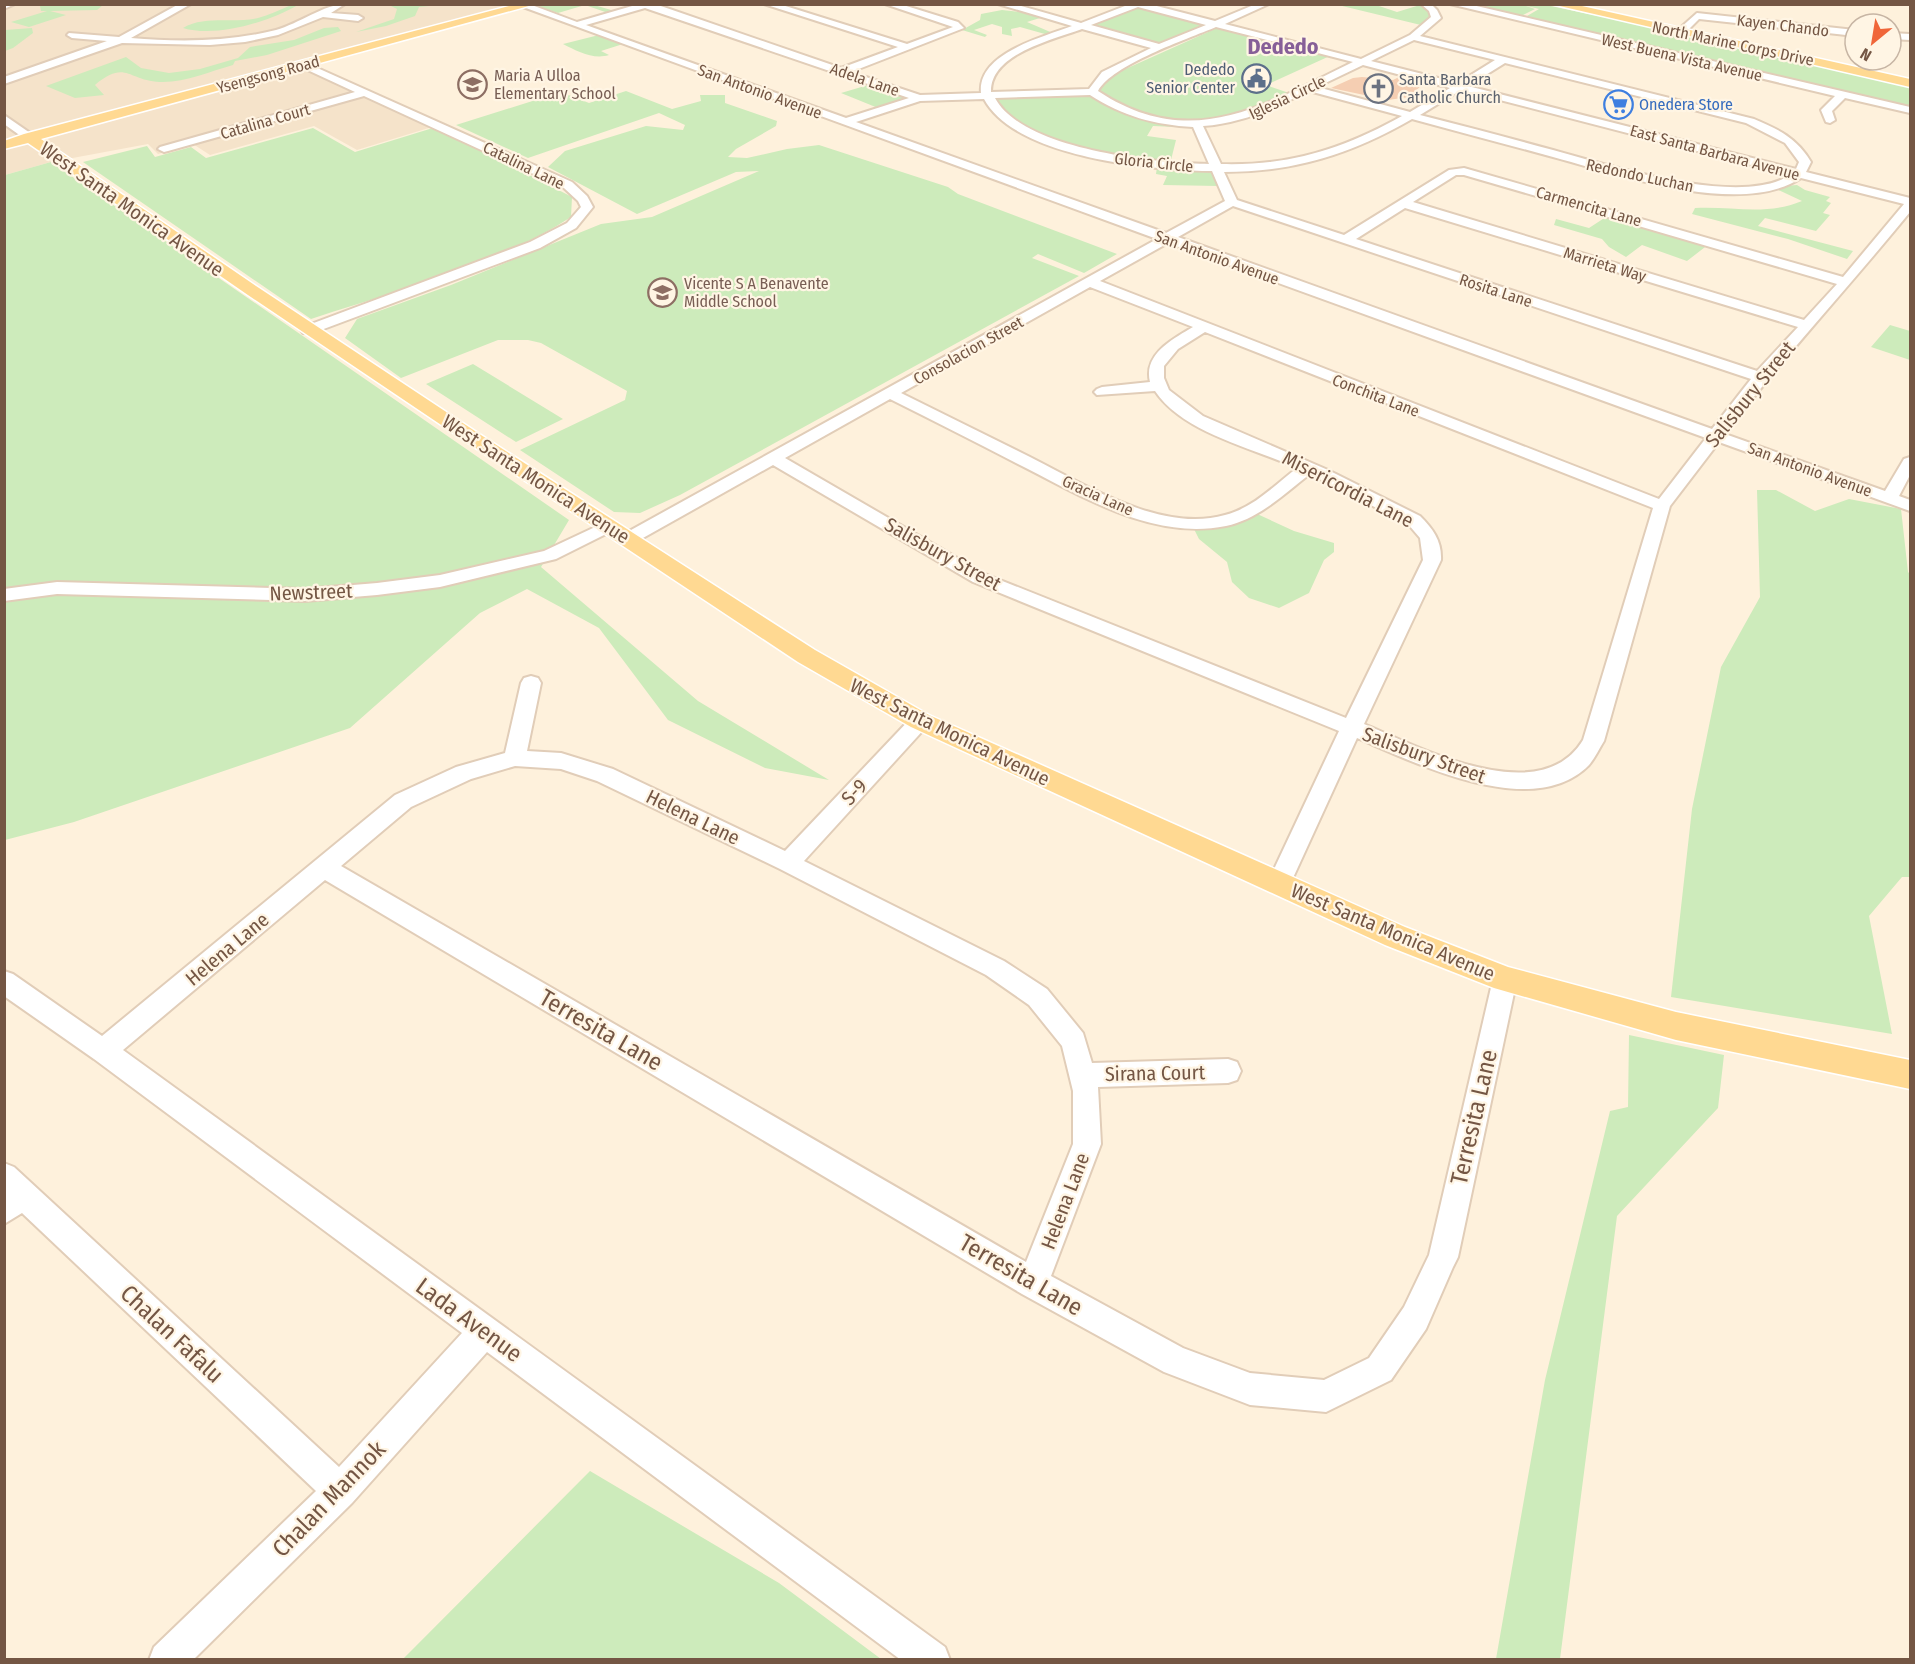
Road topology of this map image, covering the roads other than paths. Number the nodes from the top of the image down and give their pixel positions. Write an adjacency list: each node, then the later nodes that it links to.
1 (11, 4): 16 (street)
2 (187, 4): 27 (street)
3 (341, 4): 17 (street)
4 (768, 4): 29 (street)
5 (889, 4): 29 (street)
6 (1002, 4): 22 (street)
7 (1265, 4): 20 (street)
8 (1425, 4): 26 (street, Iglesia Circle)
9 (1454, 4): 44 (street, West Buena Vista Avenue)
10 (1556, 4): 23 (main road, North Marine Corps Drive)
11 (1581, 4): 23 (main road)
12 (1703, 4): 18 (street)
13 (524, 5): 21 (street, San Antonio Avenue); 34 (main road, Ysengsong Road)
14 (649, 5): 21 (street); 35 (street, Adela Lane)
15 (1138, 5): 20 (street, East Santa Barbara Avenue); 22 (street)
16 (4, 6)
17 (324, 15): 19 (street); 28 (street)
18 (1697, 16): 23 (street); 24 (street, Kayen Chando)
19 (358, 18)
20 (1217, 24): 30 (street); 33 (street, East Santa Barbara Avenue)
21 (578, 25): 50 (street, San Antonio Avenue)
22 (1083, 26): 30 (street); 43 (street)
23 (1685, 29): 36 (main road); 38 (main road, North Marine Corps Drive)
24 (1843, 32)
25 (72, 35): 27 (street)
26 (1413, 37): 32 (street); 33 (street, Iglesia Circle)
27 (120, 40): 28 (street); 37 (street)
28 (202, 43): 31 (street)
29 (907, 47): 35 (street)
30 (1160, 48): 42 (street)
31 (193, 57)
32 (1505, 59): 39 (street, Gloria Circle); 56 (street)
33 (1362, 61): 39 (street, East Santa Barbara Avenue); 40 (street, Iglesia Circle)
34 (304, 65): 41 (street, Catalina Lane); 52 (main road, Ysengsong Road)
35 (843, 71): 45 (street, Adela Lane)
36 (1911, 76)
37 (4, 81)
38 (1911, 83)
39 (1458, 86): 47 (street, Gloria Circle); 56 (street, East Santa Barbara Avenue)
40 (1308, 88): 47 (street, Redondo Luchan); 51 (street, Iglesia Circle)
41 (366, 92): 54 (street, Catalina Court); 66 (street, Catalina Lane)
42 (1092, 92): 43 (street, Adela Lane); 51 (street, Iglesia Circle)
43 (987, 94): 45 (street, Adela Lane); 55 (street, Gloria Circle)
44 (1843, 94): 46 (street, West Buena Vista Avenue); 49 (street)
45 (918, 98): 50 (street)
46 (1911, 110)
47 (1410, 116): 55 (street, Gloria Circle); 56 (street, Redondo Luchan)
48 (4, 118): 52 (street)
49 (1830, 120)
50 (846, 122): 60 (street, San Antonio Avenue)
51 (1197, 124): 55 (street)
52 (30, 137): 53 (main road, Ysengsong Road); 66 (main road, West Santa Monica Avenue)
53 (4, 145)
54 (164, 149)
55 (1217, 168): 57 (street)
56 (1799, 174): 59 (street, East Santa Barbara Avenue)
57 (1232, 202): 60 (street, Consolacion Street); 61 (street, Rosita Lane)
58 (1403, 203): 61 (street, Carmencita Lane); 63 (street, Carmencita Lane); 64 (street, Marrieta Way)
59 (1911, 203): 63 (street, Salisbury Street)
60 (1166, 238): 62 (street, Consolacion Street); 71 (street, San Antonio Avenue)
61 (1345, 240): 67 (street, Rosita Lane)
62 (1090, 282): 65 (street, Conchita Lane); 70 (street, Consolacion Street)
63 (1846, 282): 64 (street, Salisbury Street)
64 (1807, 325): 67 (street, Salisbury Street)
65 (1202, 328): 68 (street); 76 (street, Conchita Lane)
66 (308, 330): 78 (main road, West Santa Monica Avenue)
67 (1760, 378): 71 (street, Salisbury Street)
68 (1159, 386): 69 (street); 74 (street, Misericordia Lane)
69 (1102, 392)
70 (890, 393): 72 (street, Consolacion Street); 74 (street, Gracia Lane)
71 (1717, 436): 75 (street, San Antonio Avenue); 76 (street, Salisbury Street)
72 (774, 458): 79 (street, Consolacion Street); 83 (street, Salisbury Street)
73 (1911, 462): 75 (street)
74 (1308, 467): 83 (street, Misericordia Lane)
75 (1889, 498): 77 (street, San Antonio Avenue)
76 (1662, 506): 83 (street, Salisbury Street)
77 (1911, 506)
78 (608, 526): 79 (main road, West Santa Monica Avenue); 80 (street, Newstreet)
79 (628, 539): 82 (main road, West Santa Monica Avenue)
80 (4, 594)
81 (531, 683): 84 (street)
82 (920, 721): 85 (street, S-9); 87 (main road, West Santa Monica Avenue)
83 (1351, 729): 87 (street, Misericordia Lane)
84 (514, 758): 85 (street, Helena Lane); 86 (street, Helena Lane)
85 (788, 863): 92 (street, Helena Lane)
86 (324, 868): 90 (street, Helena Lane); 95 (street, Terresita Lane)
87 (1279, 884): 88 (main road, West Santa Monica Avenue)
88 (1505, 979): 93 (main road, West Santa Monica Avenue); 95 (street, Terresita Lane)
89 (4, 982): 90 (street, Lada Avenue)
90 (104, 1051): 96 (street, Lada Avenue)
91 (1228, 1071): 92 (street, Sirana Court)
92 (1082, 1075): 95 (street, Helena Lane)
93 (1911, 1075)
94 (11, 1194): 97 (street, Chalan Fafalu)
95 (1033, 1283)
96 (484, 1332): 97 (street, Chalan Mannok); 99 (street, Lada Avenue)
97 (340, 1491): 98 (street, Chalan Mannok)
98 (167, 1659)
99 (932, 1659)

